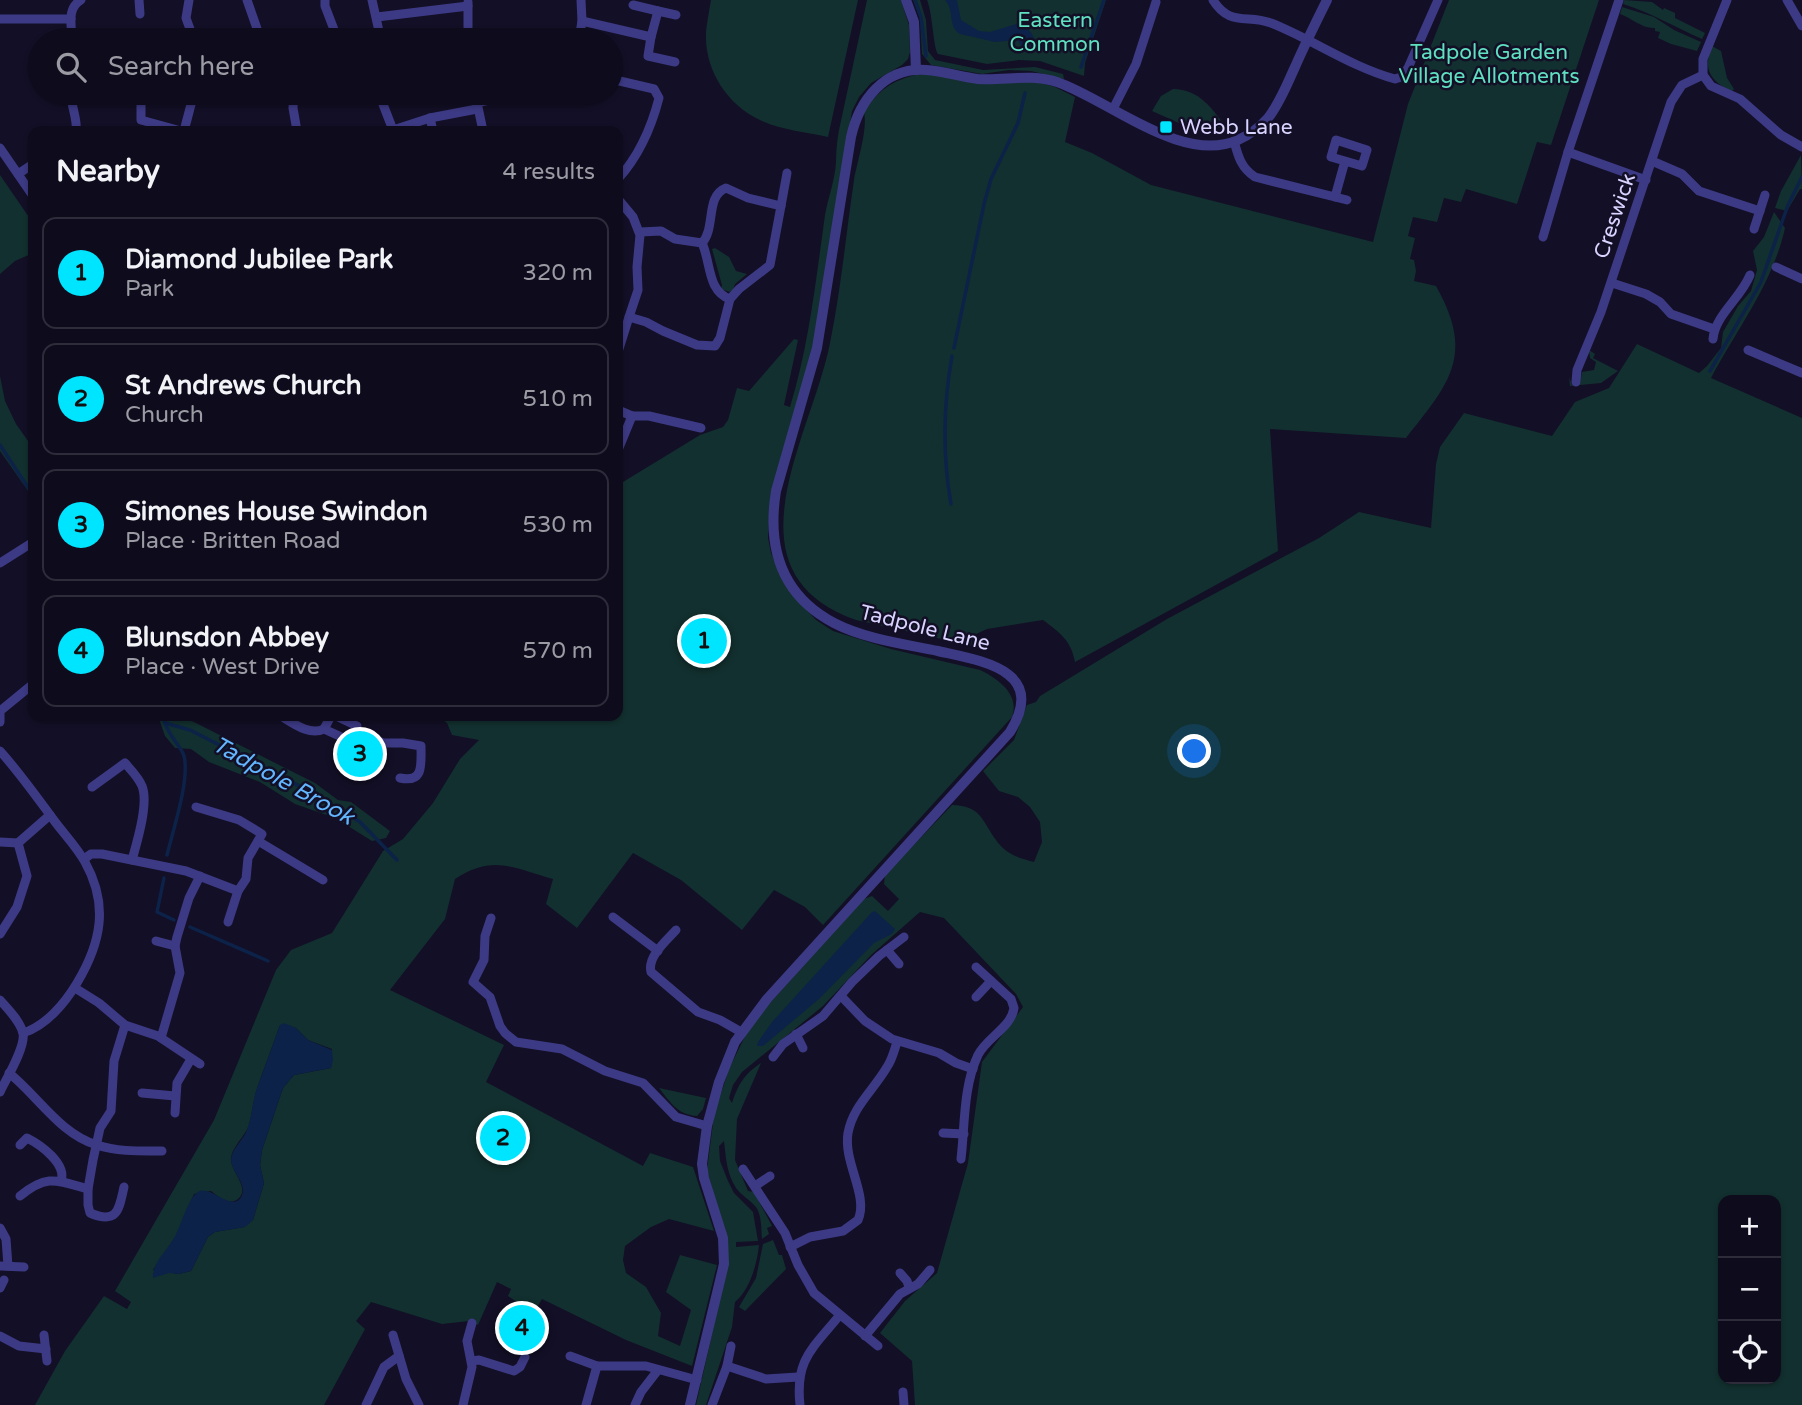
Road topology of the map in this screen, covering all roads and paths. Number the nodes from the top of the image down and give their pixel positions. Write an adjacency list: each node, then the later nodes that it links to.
1 (81, 0): 23 (street)
2 (139, 0): 19 (street)
3 (189, 0): 27 (street)
4 (247, 0): 28 (street)
5 (325, 0): 29 (street)
6 (372, 0): 21 (street)
7 (581, 0): 24 (street)
8 (906, 0): 38 (street)
9 (1327, 0): 36 (street)
10 (1438, 0): 36 (street)
11 (1619, 0): 61 (street)
12 (1727, 0): 39 (street)
13 (1787, 0): 25 (street)
14 (1216, 1): 36 (street)
15 (1156, 2): 48 (street)
16 (468, 3): 21 (street); 31 (street)
17 (633, 5): 18 (street)
18 (658, 11): 20 (street); 35 (street)
19 (140, 14)
20 (676, 15)
21 (377, 17): 30 (street)
22 (0, 19): 23 (street)
23 (71, 19): 26 (street)
24 (582, 22): 32 (street); 33 (street)
25 (1802, 26)
26 (71, 28)
27 (190, 28)
28 (257, 28)
29 (333, 28)
30 (379, 28)
31 (468, 28)
32 (581, 28)
33 (610, 28)
34 (623, 31): 35 (street)
35 (651, 37): 37 (street)
36 (1307, 40): 58 (street)
37 (675, 62)
38 (916, 70): 48 (street); 135 (street, Tadpole Lane)
39 (1703, 75): 59 (street); 63 (street, Creswick)
40 (623, 82): 65 (street)
41 (72, 105): 50 (street)
42 (140, 105): 51 (street)
43 (190, 105): 52 (street)
44 (293, 105): 53 (street)
45 (383, 105): 54 (street)
46 (467, 105): 49 (street)
47 (477, 105): 57 (street)
48 (1113, 109): 58 (street)
49 (430, 118): 55 (street); 56 (street)
50 (77, 126)
51 (160, 126)
52 (184, 126)
53 (296, 126)
54 (390, 126)
55 (407, 126)
56 (432, 126)
57 (482, 126)
58 (1234, 141): 71 (street)
59 (1802, 147)
60 (0, 148): 67 (street)
61 (1568, 152): 68 (street); 78 (street)
62 (1345, 161): 71 (street)
63 (1652, 161): 68 (street, Creswick); 75 (street)
64 (28, 167): 67 (street)
65 (623, 172)
66 (787, 173): 74 (street)
67 (18, 174): 69 (street)
68 (1646, 180): 83 (street, Creswick)
69 (28, 189)
70 (1765, 195): 75 (street)
71 (1335, 197): 72 (street)
72 (1347, 200)
73 (623, 205): 77 (street)
74 (780, 206): 79 (street); 84 (street)
75 (1760, 211): 76 (street)
76 (1754, 229)
77 (640, 232): 79 (street); 85 (street)
78 (1542, 234)
79 (702, 243): 84 (street)
80 (1776, 267): 82 (street)
81 (1750, 275): 83 (street)
82 (1802, 279)
83 (1612, 283): 89 (street, Creswick)
84 (730, 299): 85 (street)
85 (629, 317): 86 (street)
86 (623, 336)
87 (1748, 350): 88 (street)
88 (1802, 373)
89 (1576, 382)
90 (623, 412): 91 (street)
91 (632, 415): 92 (street); 93 (street)
92 (701, 428)
93 (623, 438)
94 (28, 545): 95 (street)
95 (0, 563)
96 (28, 688): 97 (street)
97 (0, 713): 101 (street)
98 (291, 721): 102 (street)
99 (328, 721): 102 (street)
100 (347, 721): 103 (street)
101 (0, 722)
102 (324, 729): 103 (street)
103 (355, 731): 105 (street)
104 (0, 751): 108 (street)
105 (400, 778)
106 (92, 787): 113 (street)
107 (196, 807): 109 (street)
108 (50, 815): 111 (street); 112 (street)
109 (258, 841): 115 (street); 116 (street)
110 (0, 842): 111 (street)
111 (18, 843): 121 (street)
112 (84, 859): 113 (street); 130 (street)
113 (132, 860): 114 (street)
114 (200, 876): 116 (street); 124 (street)
115 (323, 880)
116 (238, 891): 119 (street)
117 (613, 917): 126 (street)
118 (491, 918): 148 (street)
119 (228, 922)
120 (676, 930): 126 (street)
121 (0, 934)
122 (904, 937): 125 (street)
123 (156, 941): 124 (street)
124 (176, 946): 138 (street)
125 (887, 950): 127 (street); 131 (street)
126 (658, 951): 135 (street)
127 (899, 964)
128 (976, 967): 129 (street)
129 (991, 981): 132 (street); 142 (street)
130 (75, 988): 134 (street); 136 (street)
131 (841, 996): 137 (street); 139 (street)
132 (976, 997)
133 (0, 1000): 136 (street)
134 (125, 1025): 138 (street); 152 (street)
135 (741, 1032): 148 (street, Tadpole Lane)
136 (23, 1033): 143 (street)
137 (796, 1034): 140 (street); 141 (street)
138 (161, 1038): 146 (street)
139 (897, 1042): 142 (street); 163 (street)
140 (803, 1048)
141 (773, 1057)
142 (973, 1069): 150 (street)
143 (9, 1073): 144 (street); 152 (street)
144 (0, 1092)
145 (142, 1093): 146 (street)
146 (174, 1096): 147 (street)
147 (175, 1113)
148 (707, 1126): 187 (street, Tadpole Lane)
149 (943, 1133): 150 (street)
150 (964, 1135): 154 (street)
151 (20, 1145): 157 (street)
152 (96, 1145): 153 (street); 160 (street)
153 (162, 1151)
154 (961, 1159)
155 (743, 1169): 158 (street)
156 (770, 1176): 158 (street)
157 (61, 1181): 160 (street); 161 (street)
158 (755, 1186): 163 (street)
159 (124, 1187): 160 (street)
160 (88, 1189)
161 (20, 1196)
162 (0, 1228): 164 (street)
163 (790, 1247): 169 (street)
164 (4, 1266): 165 (street)
165 (24, 1267)
166 (930, 1270): 168 (street)
167 (900, 1273): 168 (street)
168 (909, 1287): 174 (street)
169 (839, 1316): 174 (street); 186 (street)
170 (472, 1322): 181 (street)
171 (44, 1335): 177 (street)
172 (393, 1335): 178 (street)
173 (0, 1336): 177 (street)
174 (865, 1336): 176 (street)
175 (731, 1346): 184 (street)
176 (878, 1346)
177 (46, 1349): 182 (street)
178 (399, 1356): 189 (street); 190 (street)
179 (570, 1356): 183 (street)
180 (526, 1357): 181 (street)
181 (472, 1361): 191 (street)
182 (47, 1362)
183 (597, 1366): 185 (street); 192 (street)
184 (727, 1366): 186 (street); 195 (street)
185 (658, 1370): 187 (street); 193 (street)
186 (798, 1377): 196 (street)
187 (697, 1380): 194 (street, Tadpole Lane)
188 (903, 1392): 197 (street)
189 (366, 1405)
190 (419, 1405)
191 (463, 1405)
192 (586, 1405)
193 (635, 1405)
194 (690, 1405)
195 (712, 1405)
196 (800, 1405)
197 (904, 1405)

